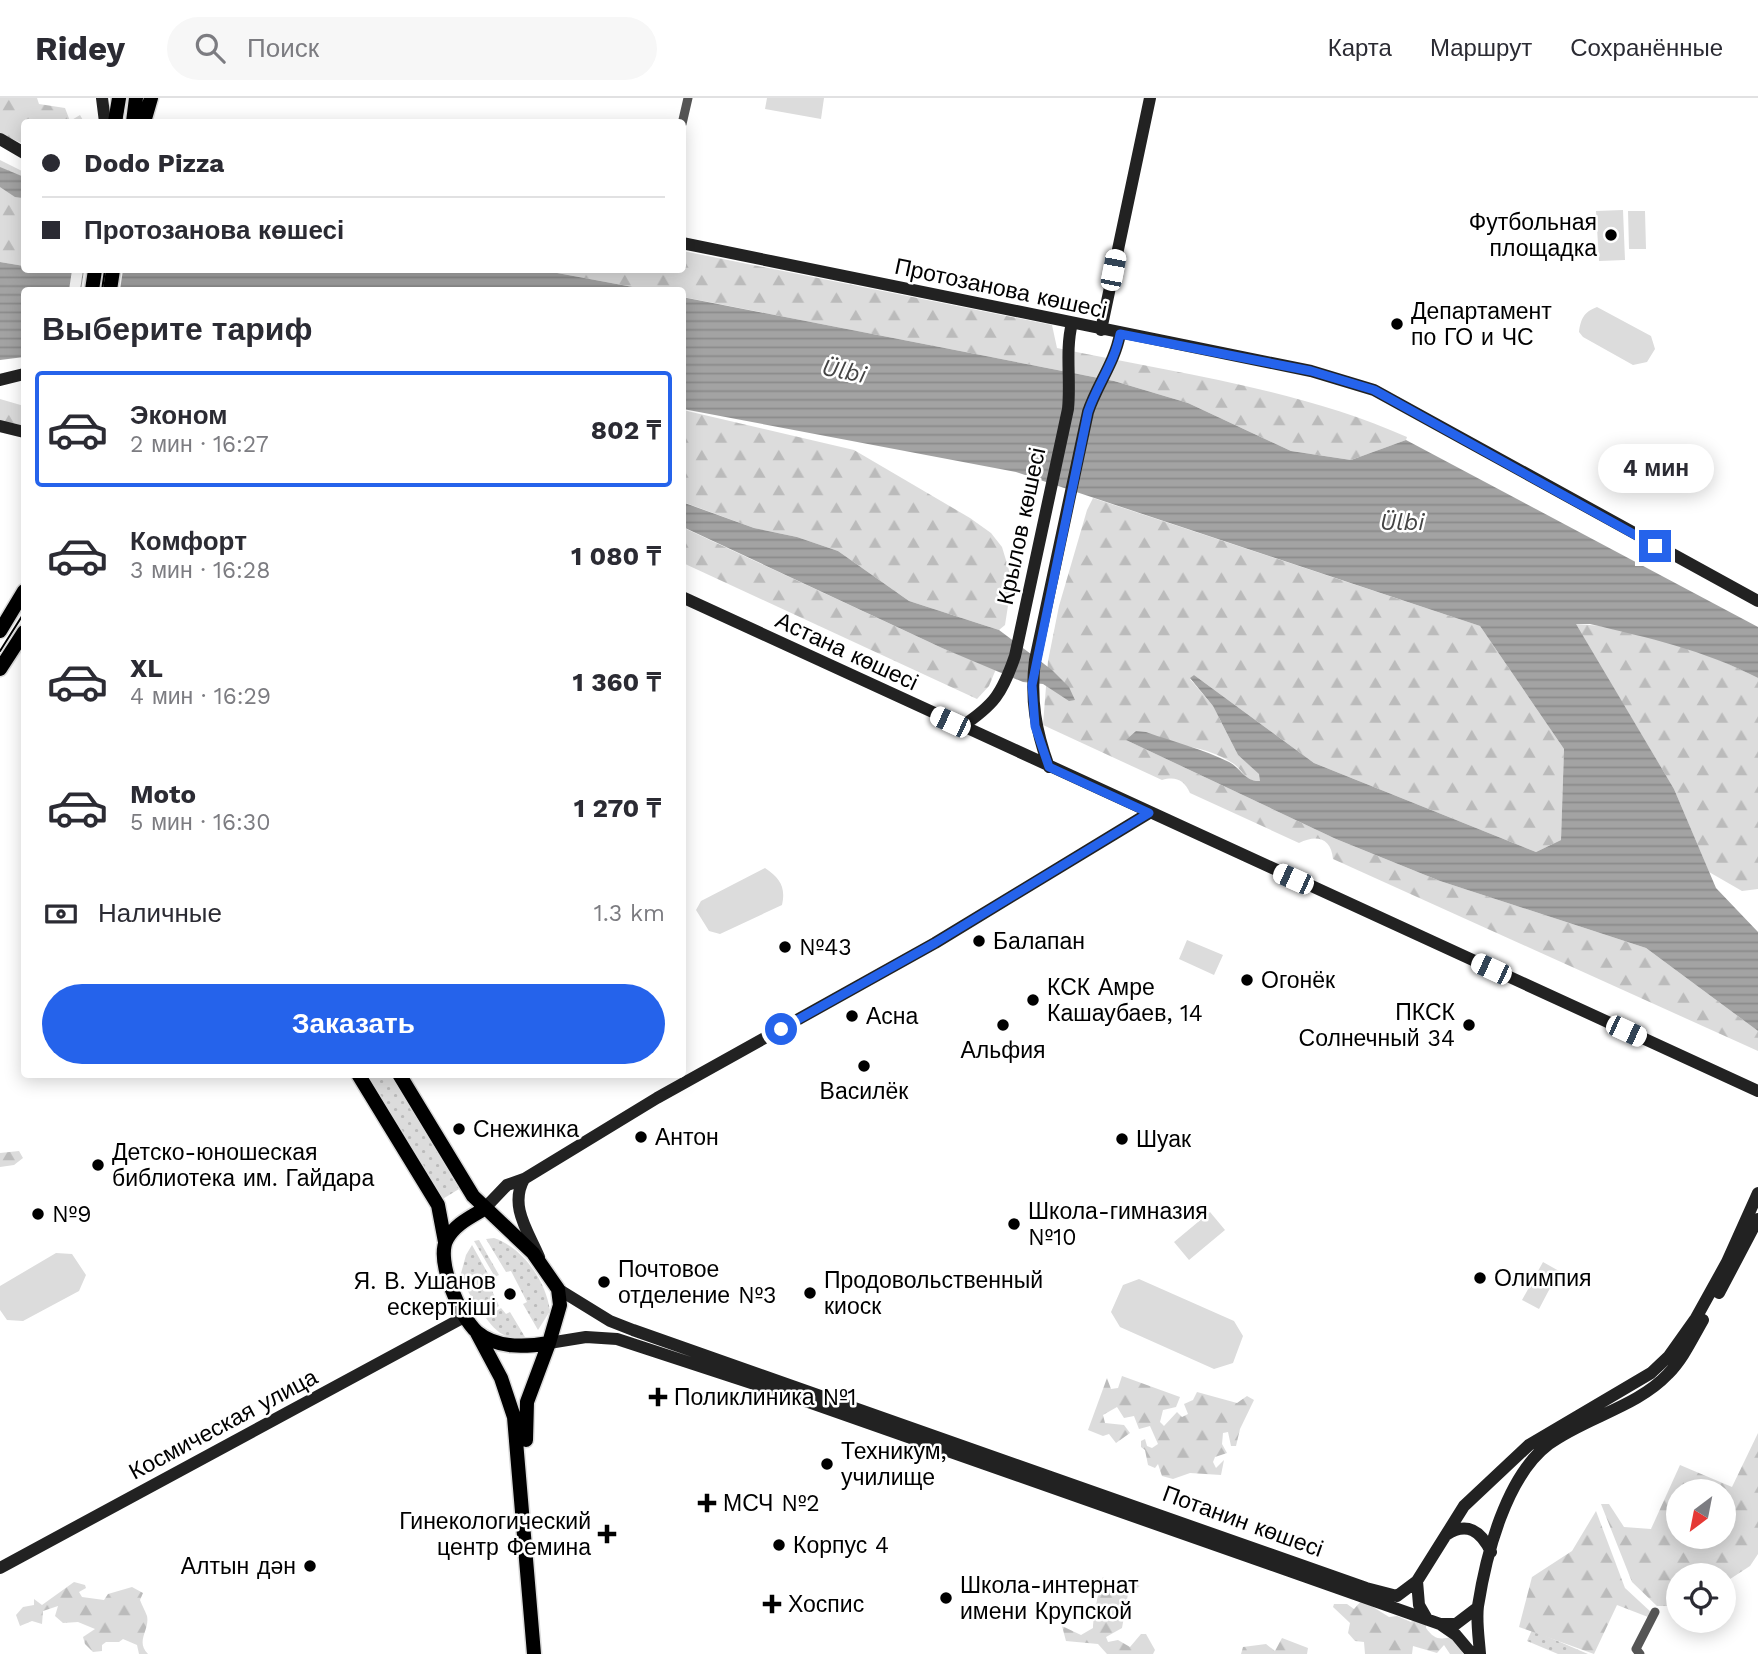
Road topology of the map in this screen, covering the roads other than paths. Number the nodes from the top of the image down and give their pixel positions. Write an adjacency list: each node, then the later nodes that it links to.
1 (119, 98): 8 (main road)
2 (136, 98): 9 (main road)
3 (151, 98): 10 (main road)
4 (688, 98): 11 (street)
5 (1150, 98): 16 (main road)
6 (99, 101): 7 (main road)
7 (104, 119)
8 (116, 119)
9 (133, 119)
10 (145, 119)
11 (683, 119)
12 (0, 139): 13 (main road)
13 (21, 151)
14 (686, 244): 15 (main road, Протозанова көшесі)
15 (1072, 323): 16 (main road, Протозанова көшесі); 28 (main road, Крылов көшесі)
16 (1101, 330): 17 (main road, Протозанова көшесі)
17 (1120, 334): 24 (main road, Протозанова көшесі); 29 (main road, Крылов көшесі)
18 (21, 375): 19 (main road)
19 (0, 380)
20 (0, 426): 21 (main road)
21 (21, 431)
22 (21, 596): 25 (main road)
23 (686, 599): 28 (main road, Астана көшесі)
24 (1758, 601)
25 (0, 631)
26 (21, 637): 27 (main road)
27 (0, 669)
28 (961, 727): 29 (main road, Астана көшесі)
29 (1049, 767): 30 (main road, Астана көшесі)
30 (1149, 813): 33 (main road, Астана көшесі); 34 (main road)
31 (360, 1078): 38 (main road)
32 (401, 1078): 36 (main road)
33 (1758, 1091)
34 (524, 1179): 36 (main road); 39 (main road)
35 (1758, 1193): 44 (main road)
36 (484, 1209): 38 (main road); 39 (main road)
37 (1758, 1219): 44 (main road)
38 (445, 1242): 41 (main road)
39 (542, 1264): 40 (main road)
40 (558, 1289): 43 (main road); 48 (main road, Потанин көшесі)
41 (466, 1316): 42 (main road); 47 (main road, Космическая улица)
42 (477, 1332): 43 (main road); 52 (main road)
43 (549, 1343): 51 (main road, Потанин көшесі); 53 (main road)
44 (1539, 1445): 45 (main road); 46 (main road)
45 (1444, 1536): 46 (main road); 48 (main road)
46 (1491, 1552): 49 (main road)
47 (0, 1569)
48 (1418, 1581): 51 (main road)
49 (1477, 1608): 51 (main road); 55 (main road)
50 (1655, 1612): 56 (street)
51 (1433, 1622): 54 (main road)
52 (534, 1654)
53 (544, 1654)
54 (1472, 1654)
55 (1480, 1654)
56 (1640, 1654)

